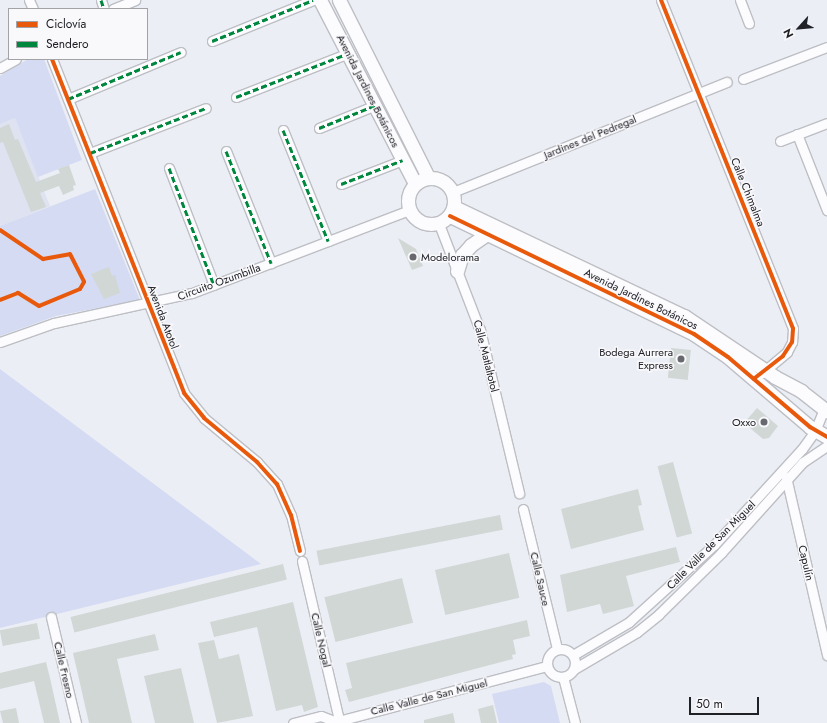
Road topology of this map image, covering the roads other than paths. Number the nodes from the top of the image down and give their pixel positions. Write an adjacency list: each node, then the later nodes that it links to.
1 (134, 0): 7 (street)
2 (313, 0): 9 (street)
3 (320, 0): 12 (street, Avenida Jardines Botánicos)
4 (338, 0): 32 (street, Avenida Jardines Botánicos)
5 (661, 0): 18 (street, Calle Chimalma)
6 (743, 1): 8 (street)
7 (115, 8)
8 (749, 23)
9 (212, 41)
10 (827, 47): 16 (street)
11 (181, 52): 20 (street)
12 (349, 52): 19 (street); 21 (street, Avenida Jardines Botánicos)
13 (14, 60): 15 (street)
14 (52, 60): 20 (street, Avenida Atotol)
15 (0, 68)
16 (743, 79)
17 (727, 82): 18 (street, Jardines del Pedregal)
18 (699, 93): 35 (street, Jardines del Pedregal); 47 (street, Calle Chimalma)
19 (236, 97)
20 (68, 99): 29 (street, Avenida Atotol)
21 (376, 105): 24 (street); 30 (street, Avenida Jardines Botánicos)
22 (206, 108): 29 (street)
23 (827, 123): 26 (street)
24 (319, 128)
25 (283, 130): 41 (street)
26 (797, 134): 27 (street); 36 (street)
27 (780, 141)
28 (226, 151): 42 (street)
29 (90, 153): 45 (street, Avenida Atotol)
30 (403, 160): 33 (street, Avenida Jardines Botánicos); 34 (street)
31 (169, 168): 44 (street)
32 (428, 177): 33 (street); 35 (street)
33 (415, 183): 37 (street)
34 (341, 184)
35 (453, 192): 38 (street)
36 (826, 204)
37 (409, 210): 39 (street); 41 (street, Circuito Ozumbilla)
38 (452, 212): 39 (street); 40 (street, Avenida Jardines Botánicos); 47 (street, Avenida Jardines Botánicos)
39 (438, 224): 43 (street, Calle Matlaltotol)
40 (487, 234): 43 (street); 48 (street, Avenida Jardines Botánicos)
41 (328, 241): 42 (street, Circuito Ozumbilla)
42 (271, 262): 44 (street, Circuito Ozumbilla)
43 (457, 271): 57 (street, Calle Matlaltotol)
44 (214, 285): 45 (street, Circuito Ozumbilla)
45 (149, 304): 46 (street, Circuito Ozumbilla); 59 (street, Avenida Atotol)
46 (0, 342)
47 (766, 370): 48 (street, Calle Chimalma); 49 (street, Avenida Jardines Botánicos)
48 (754, 379): 50 (street, Avenida Jardines Botánicos)
49 (786, 383): 50 (street); 51 (street, Avenida Jardines Botánicos)
50 (772, 394): 52 (street, Avenida Jardines Botánicos)
51 (825, 410): 52 (street, Calle Valle de San Miguel)
52 (815, 431): 53 (street, Avenida Jardines Botánicos); 55 (street, Calle Valle de San Miguel)
53 (827, 437)
54 (827, 446): 56 (street, Calle Valle de San Miguel)
55 (784, 470): 56 (street, Capulín); 63 (street, Calle Valle de San Miguel)
56 (787, 482): 64 (street, Capulín); 66 (street, Calle Valle de San Miguel)
57 (519, 494)
58 (523, 509): 62 (street, Calle Sauce)
59 (300, 551)
60 (302, 561): 68 (street, Calle Nogal)
61 (51, 617): 69 (street, Calle Fresno)
62 (557, 649): 63 (street); 65 (street)
63 (573, 655): 66 (street)
64 (827, 655)
65 (546, 666): 67 (street); 68 (street, Calle Valle de San Miguel)
66 (574, 669): 67 (street)
67 (564, 677): 71 (street)
68 (335, 721): 70 (street, Calle Valle de San Miguel)
69 (76, 723)
70 (293, 723)
71 (575, 723)

